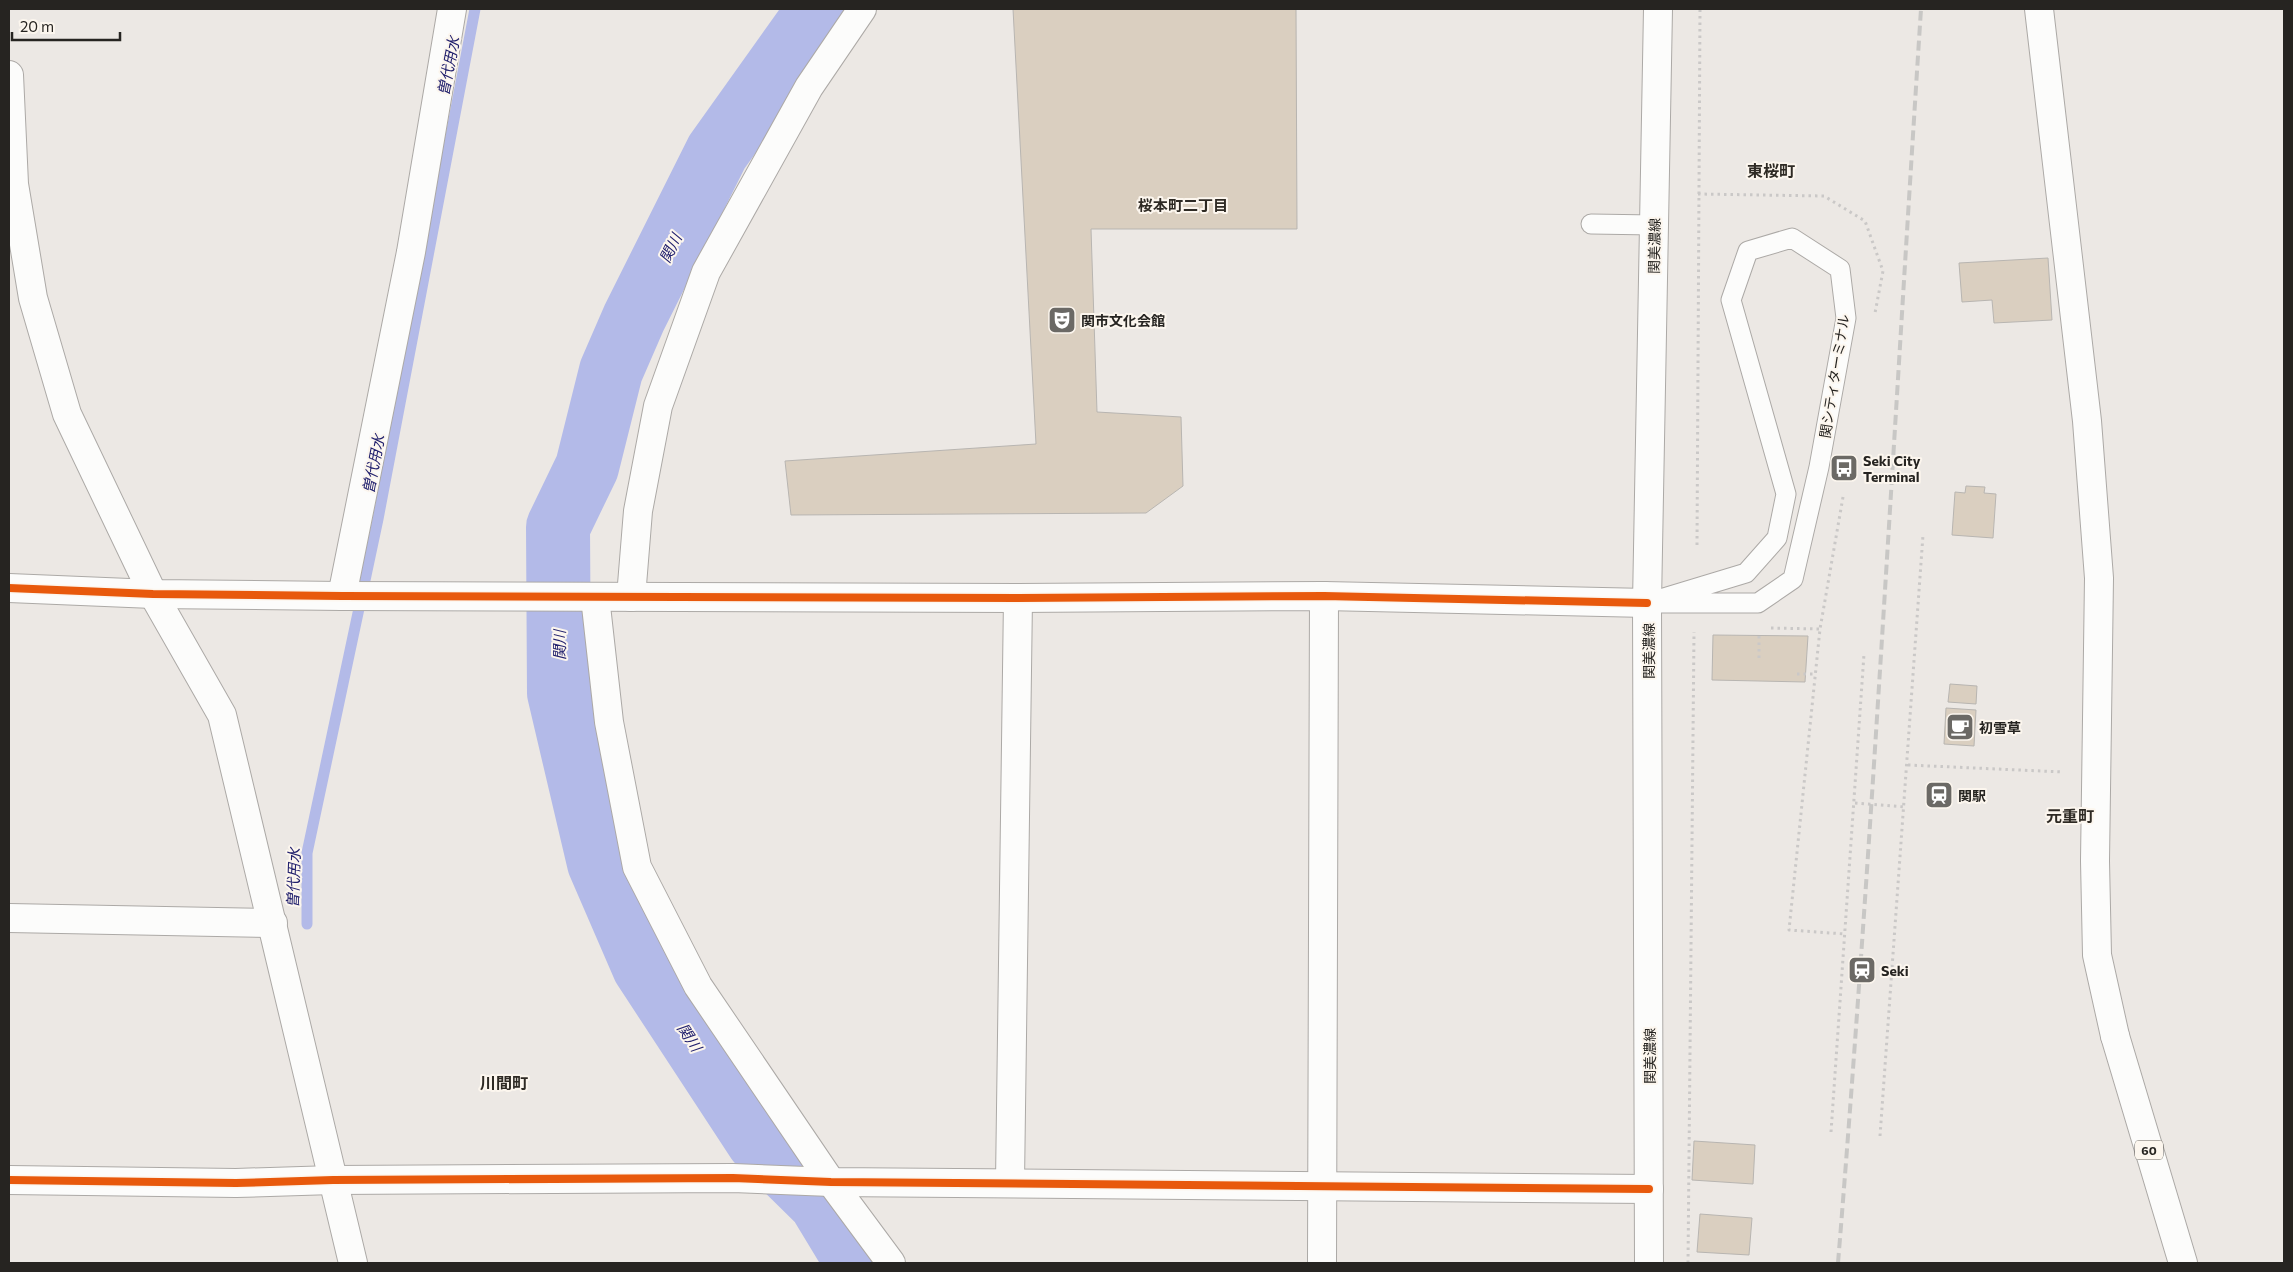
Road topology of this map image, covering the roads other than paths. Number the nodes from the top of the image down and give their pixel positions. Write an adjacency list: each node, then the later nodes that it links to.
1 (452, 9): 11 (street)
2 (862, 9): 14 (street)
3 (1658, 9): 7 (street, 関美濃線)
4 (2040, 9): 29 (street, 60)
5 (9, 75): 8 (street)
6 (1591, 224): 7 (lane)
7 (1654, 225): 16 (street, 関美濃線)
8 (21, 298): 10 (street)
9 (9, 588): 10 (street)
10 (153, 594): 11 (street); 18 (street)
11 (342, 596): 13 (street)
12 (1324, 596): 15 (street); 16 (street); 23 (street)
13 (595, 597): 14 (street); 21 (street)
14 (631, 597): 15 (street)
15 (1018, 598): 22 (street)
16 (1647, 603): 16 (lane, 関シティターミナル); 24 (street, 関美濃線)
17 (9, 918): 18 (street)
18 (273, 923): 20 (street)
19 (9, 1180): 20 (street)
20 (333, 1180): 21 (street); 25 (street)
21 (829, 1182): 22 (street); 26 (street)
22 (1010, 1182): 23 (street)
23 (1322, 1188): 24 (street); 27 (street)
24 (1649, 1189): 28 (street, 関美濃線)
25 (353, 1263)
26 (891, 1263)
27 (1322, 1263)
28 (1649, 1263)
29 (2183, 1263)

